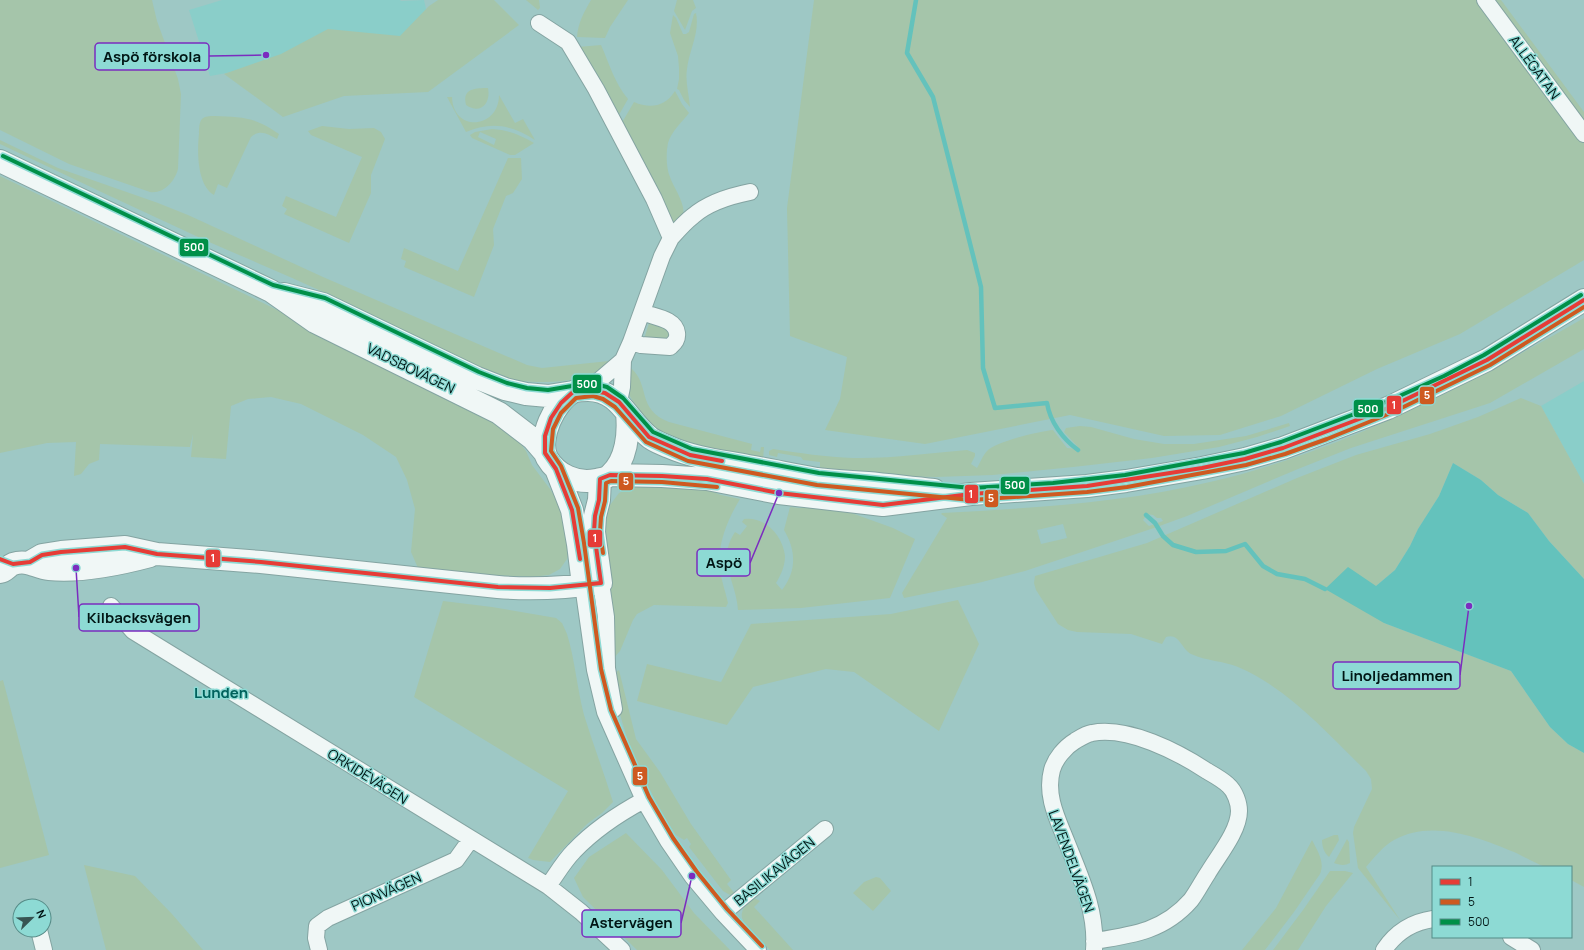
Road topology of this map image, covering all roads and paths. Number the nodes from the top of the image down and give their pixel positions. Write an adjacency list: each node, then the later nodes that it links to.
1 (1485, 0): 3 (street, ALLÉGATAN)
2 (539, 23): 6 (street)
3 (1584, 134)
4 (0, 161): 7 (main road, VADSBOVÄGEN)
5 (750, 192): 6 (street)
6 (671, 238): 9 (street)
7 (271, 291): 12 (main road, VADSBOVÄGEN); 14 (main road, VADSBOVÄGEN)
8 (1584, 300): 16 (main road)
9 (642, 312): 10 (street); 10 (street)
10 (631, 342): 11 (street)
11 (622, 360): 12 (street); 13 (street)
12 (580, 391): 13 (main road); 14 (main road)
13 (623, 408): 15 (main road); 16 (main road)
14 (550, 461): 15 (main road); 18 (main road)
15 (605, 477): 16 (main road); 18 (main road)
16 (971, 494)
17 (11, 564): 18 (main road)
18 (592, 584): 20 (street)
19 (111, 606): 22 (street, ORKIDÉVÄGEN)
20 (644, 800): 23 (street); 24 (street)
21 (825, 829): 24 (street, BASILIKAVÄGEN)
22 (471, 839): 23 (street, ORKIDÉVÄGEN); 30 (street, PIONVÄGEN)
23 (548, 886): 31 (street, ORKIDÉVÄGEN)
24 (722, 913): 32 (street)
25 (1432, 919): 33 (street)
26 (41, 938): 29 (street)
27 (1512, 938): 34 (street)
28 (1094, 945): 28 (street, LAVENDELVÄGEN)
29 (44, 950)
30 (319, 950)
31 (622, 950)
32 (758, 950)
33 (1384, 950)
34 (1532, 950)

